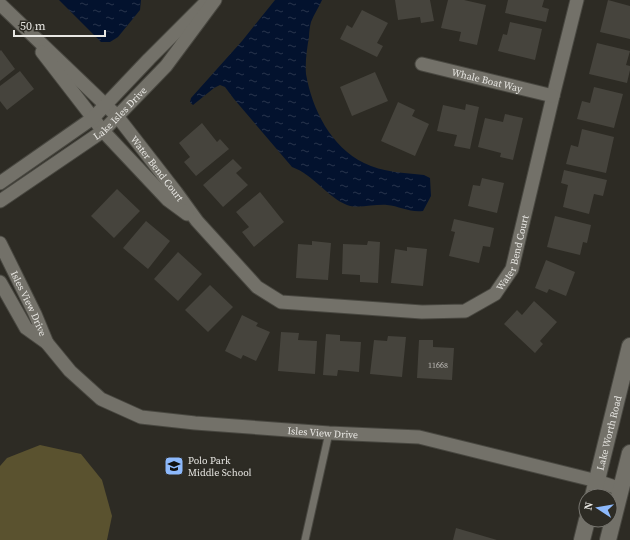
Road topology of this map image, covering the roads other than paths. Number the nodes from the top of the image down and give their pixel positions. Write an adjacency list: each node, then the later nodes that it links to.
1 (209, 0): 8 (street, Lake Isles Drive)
2 (215, 0): 9 (street, Lake Isles Drive)
3 (577, 0): 7 (street, Water Bend Court)
4 (0, 4): 5 (street)
5 (14, 16): 8 (street, Water Bend Court); 10 (street, Water Bend Court)
6 (422, 64): 7 (street, Whale Boat Way)
7 (553, 96): 14 (street, Water Bend Court)
8 (106, 105): 9 (street, Water Bend Court); 10 (street, Lake Isles Drive)
9 (117, 116): 11 (street, Lake Isles Drive); 14 (street, Water Bend Court)
10 (93, 118): 11 (street, Water Bend Court); 12 (street, Lake Isles Drive)
11 (103, 131): 13 (street, Lake Isles Drive); 14 (street, Water Bend Court)
12 (0, 182)
13 (0, 201)
14 (197, 221)
15 (0, 243): 17 (street, Isles View Drive)
16 (0, 282): 17 (street, Isles View Drive)
17 (47, 343): 19 (street, Isles View Drive)
18 (630, 346): 22 (street, Lake Worth Road)
19 (329, 433): 21 (street, Isles View Drive); 25 (lane)
20 (630, 453): 23 (street)
21 (592, 488)
22 (595, 488)
23 (621, 489): 27 (street)
24 (585, 528): 26 (street)
25 (306, 540)
26 (582, 540)
27 (608, 540)

